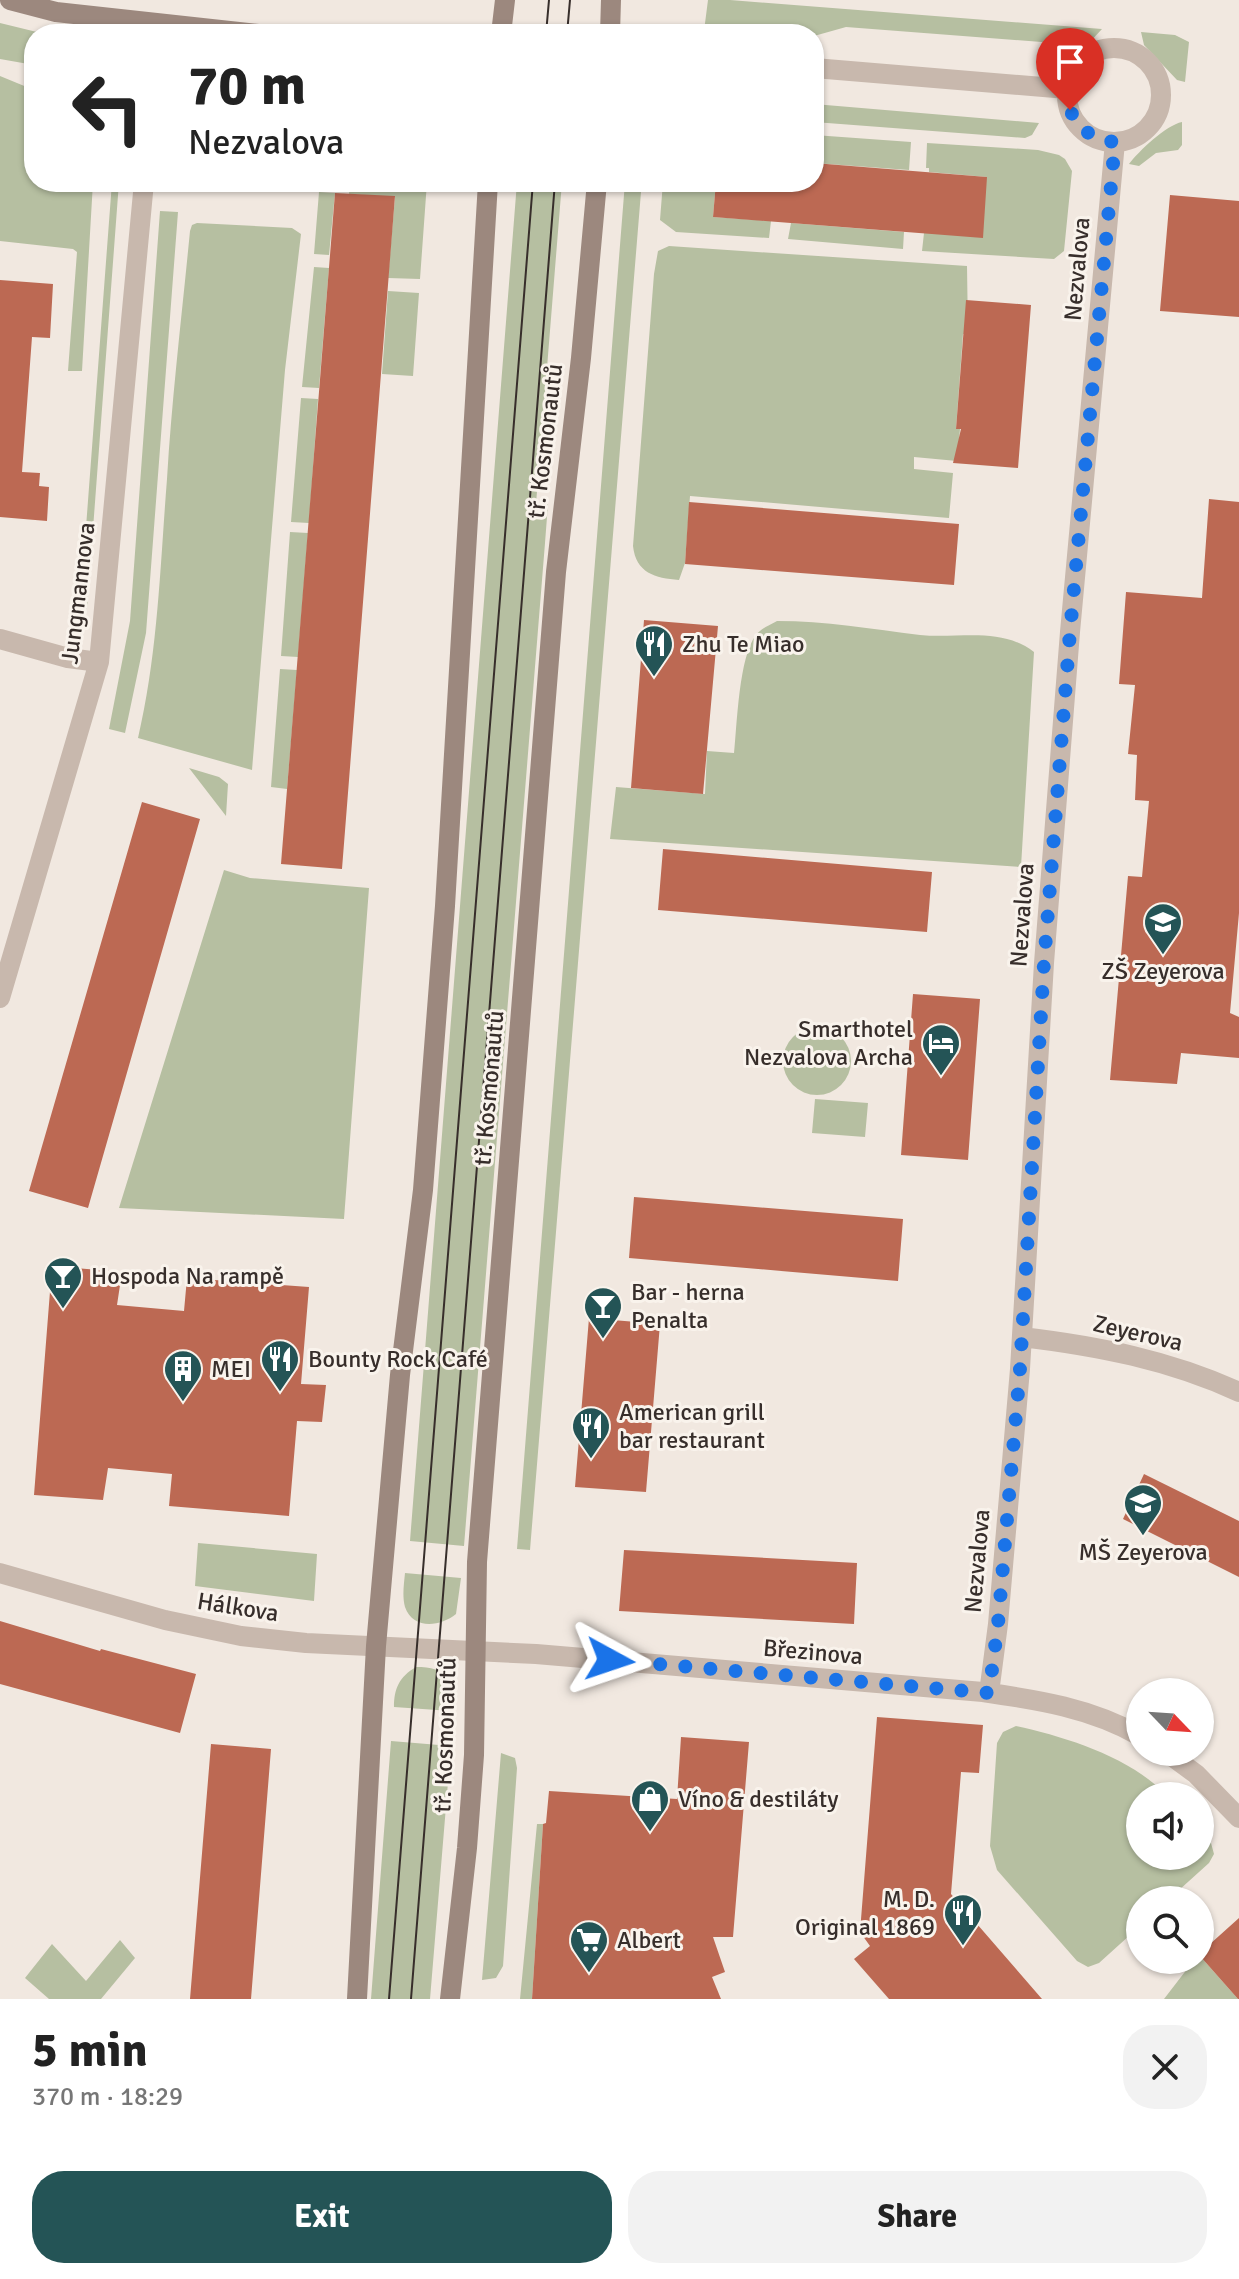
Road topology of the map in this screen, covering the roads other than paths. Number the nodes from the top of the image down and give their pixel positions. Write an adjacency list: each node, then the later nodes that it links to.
1 (10, 0): 4 (street)
2 (505, 0): 5 (street)
3 (611, 0): 6 (street)
4 (125, 24)
5 (502, 24)
6 (610, 24)
7 (824, 69): 8 (street)
8 (1067, 89): 9 (street); 9 (street)
9 (1115, 142): 16 (street, Nezvalova)
10 (143, 192): 14 (street, Jungmannova)
11 (487, 192): 19 (street)
12 (596, 192): 20 (street, tř. Kosmonautů)
13 (0, 639): 14 (street)
14 (99, 662): 15 (street, Jungmannova)
15 (0, 998)
16 (1022, 1337): 17 (street, Zeyerova); 21 (street, Nezvalova)
17 (1239, 1392)
18 (0, 1573): 19 (street, Hálkova)
19 (376, 1646): 20 (street, Hálkova); 25 (street)
20 (474, 1652): 21 (street, Březinova); 26 (street, tř. Kosmonautů)
21 (989, 1693): 22 (street, Březinova)
22 (1126, 1730)
23 (1185, 1766): 24 (street)
24 (1238, 1816)
25 (357, 1999)
26 (450, 1999)

